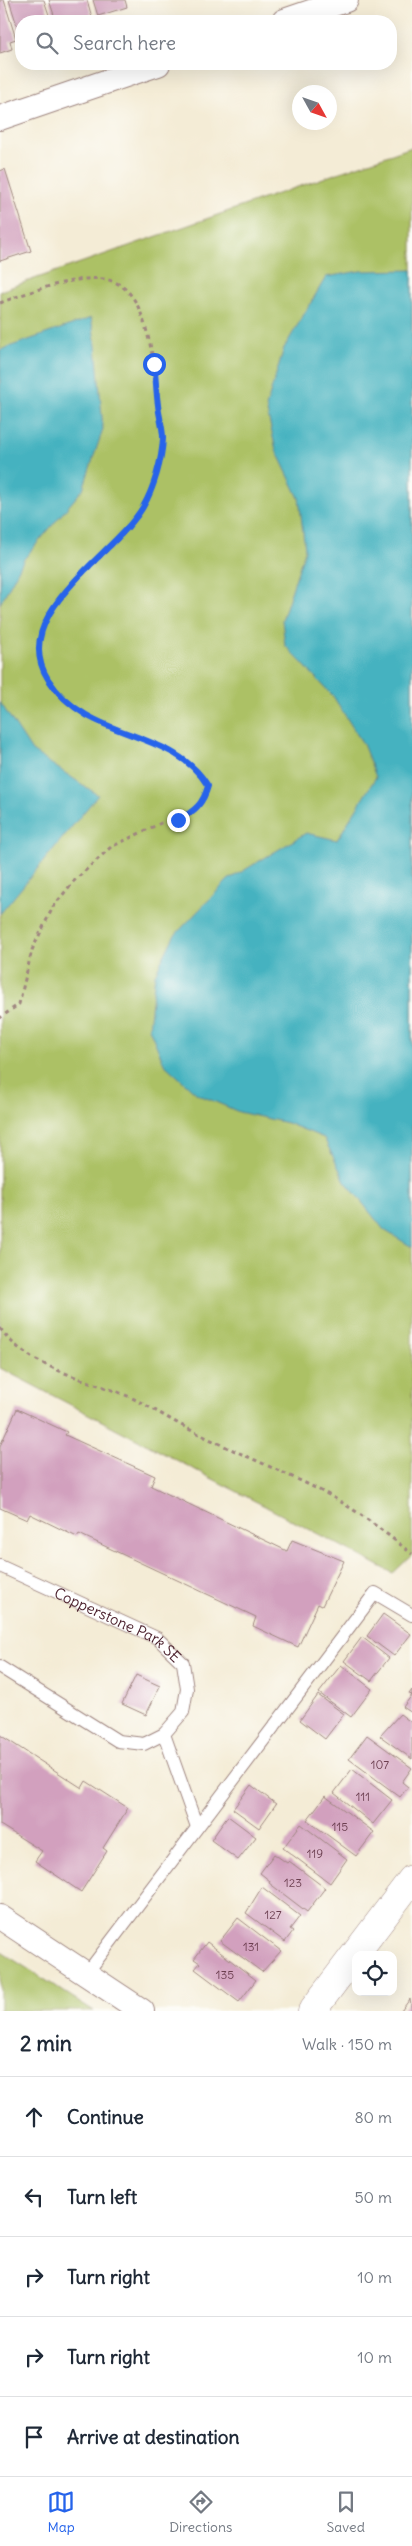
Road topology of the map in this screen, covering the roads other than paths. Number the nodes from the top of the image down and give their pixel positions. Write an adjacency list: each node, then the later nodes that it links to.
1 (346, 0): 2 (street)
2 (302, 15)
3 (140, 70): 4 (street)
4 (0, 118)
5 (0, 1566): 8 (lane, Copperstone Park SE)
6 (412, 1615): 9 (lane)
7 (0, 1667): 8 (lane, Copperstone Park SE)
8 (164, 1734): 9 (lane)
9 (197, 1827): 12 (lane)
10 (412, 1879): 14 (street)
11 (0, 1917): 12 (street)
12 (86, 1973): 13 (street)
13 (142, 2011)
14 (312, 2011)

